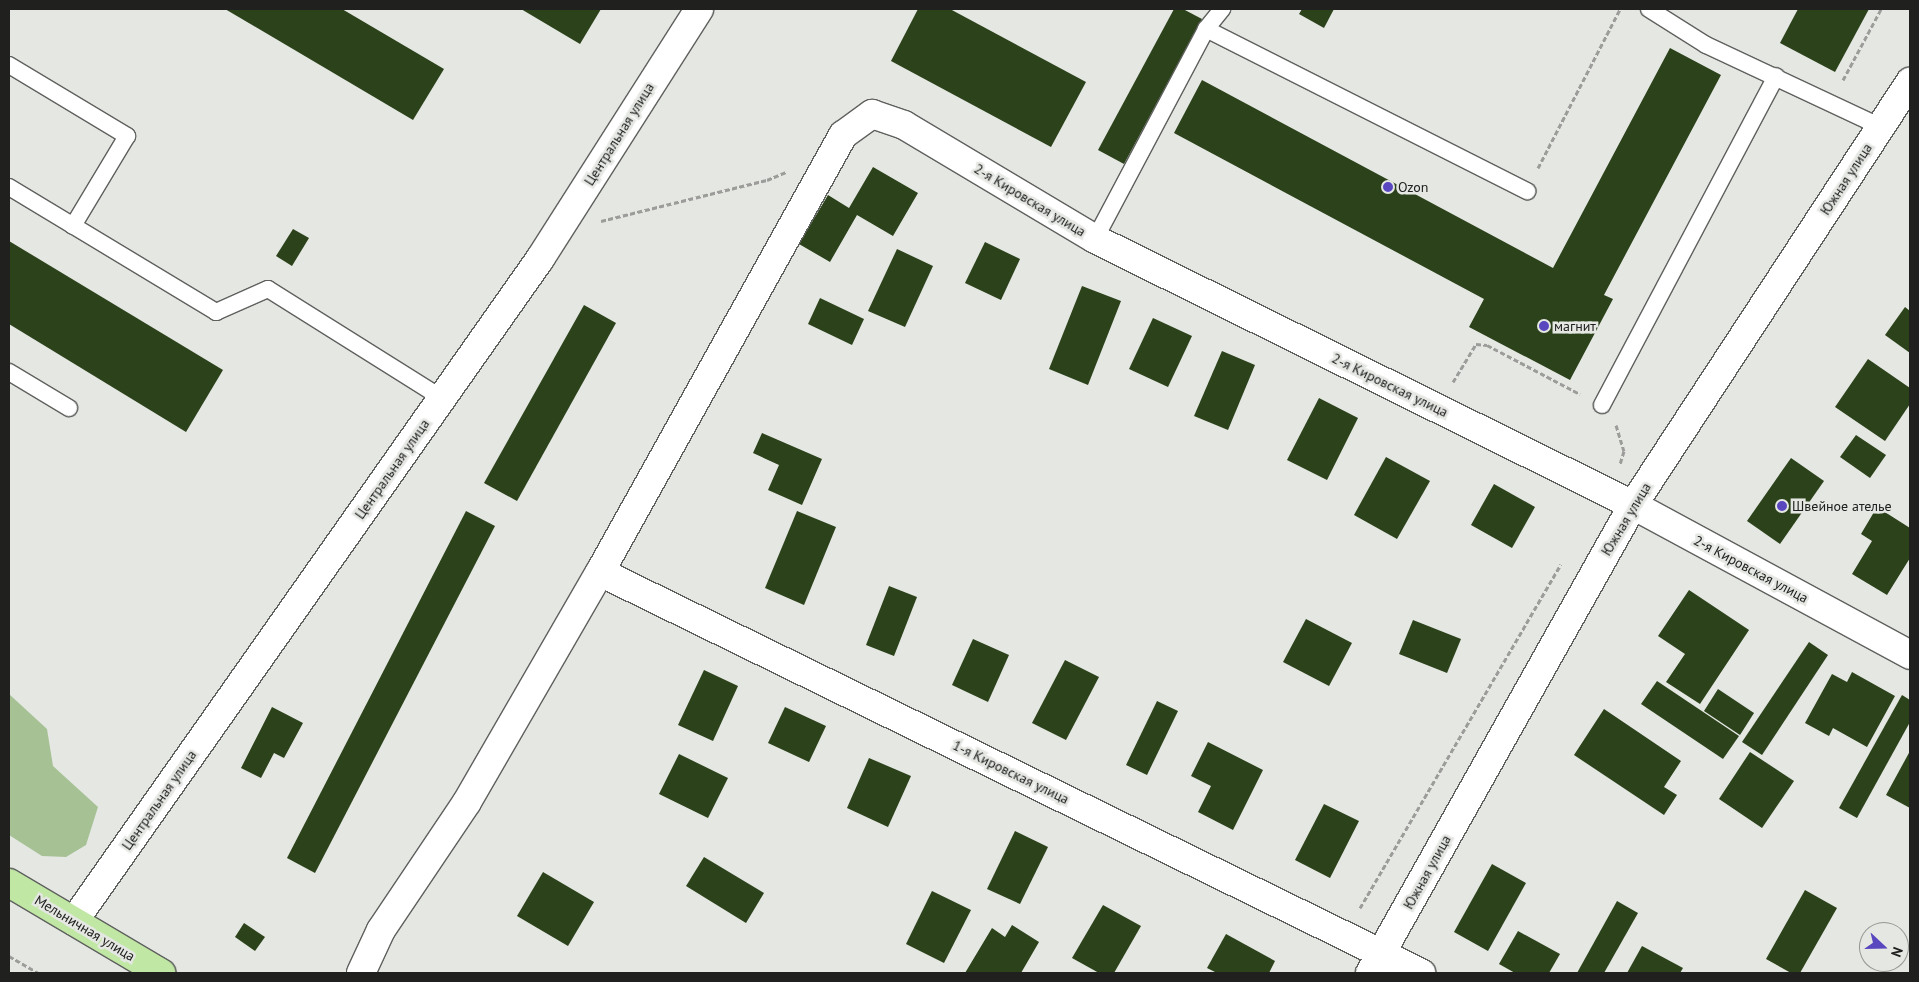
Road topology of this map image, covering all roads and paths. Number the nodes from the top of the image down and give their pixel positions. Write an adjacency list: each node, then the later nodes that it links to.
1 (699, 9): 16 (street, Центральная улица)
2 (1222, 9): 6 (lane)
3 (1620, 9): 14 (path)
4 (1649, 9): 8 (lane)
5 (1881, 9): 10 (path)
6 (1206, 29): 14 (lane); 17 (lane)
7 (9, 65): 15 (lane)
8 (1776, 76): 10 (lane); 20 (lane)
9 (1910, 82): 11 (street, Южная улица)
10 (1830, 103): 11 (lane)
11 (1881, 128): 24 (street, Южная улица)
12 (793, 168): 16 (path)
13 (9, 187): 15 (lane)
14 (1527, 191)
15 (73, 226): 19 (lane)
16 (557, 232): 19 (street, Центральная улица)
17 (1095, 239): 22 (street, 2-я Кировская улица); 26 (street, 2-я Кировская улица)
18 (9, 372): 21 (lane)
19 (442, 398): 29 (street, Центральная улица)
20 (1602, 405): 22 (path); 23 (path)
21 (69, 408)
22 (1439, 409): 23 (street, 2-я Кировская улица)
23 (1604, 491): 24 (street, 2-я Кировская улица)
24 (1632, 505): 27 (street, 2-я Кировская улица); 32 (street, Южная улица)
25 (1564, 559): 30 (path)
26 (600, 572): 30 (street, 1-я Кировская улица); 35 (street)
27 (1910, 654)
28 (9, 883): 29 (main road, Мельничная улица)
29 (74, 921): 34 (main road, Мельничная улица)
30 (1344, 934): 32 (street, 1-я Кировская улица)
31 (9, 956): 33 (path)
32 (1376, 963): 36 (street, 1-я Кировская улица)
33 (39, 973)
34 (161, 973)
35 (361, 973)
36 (1421, 973)

